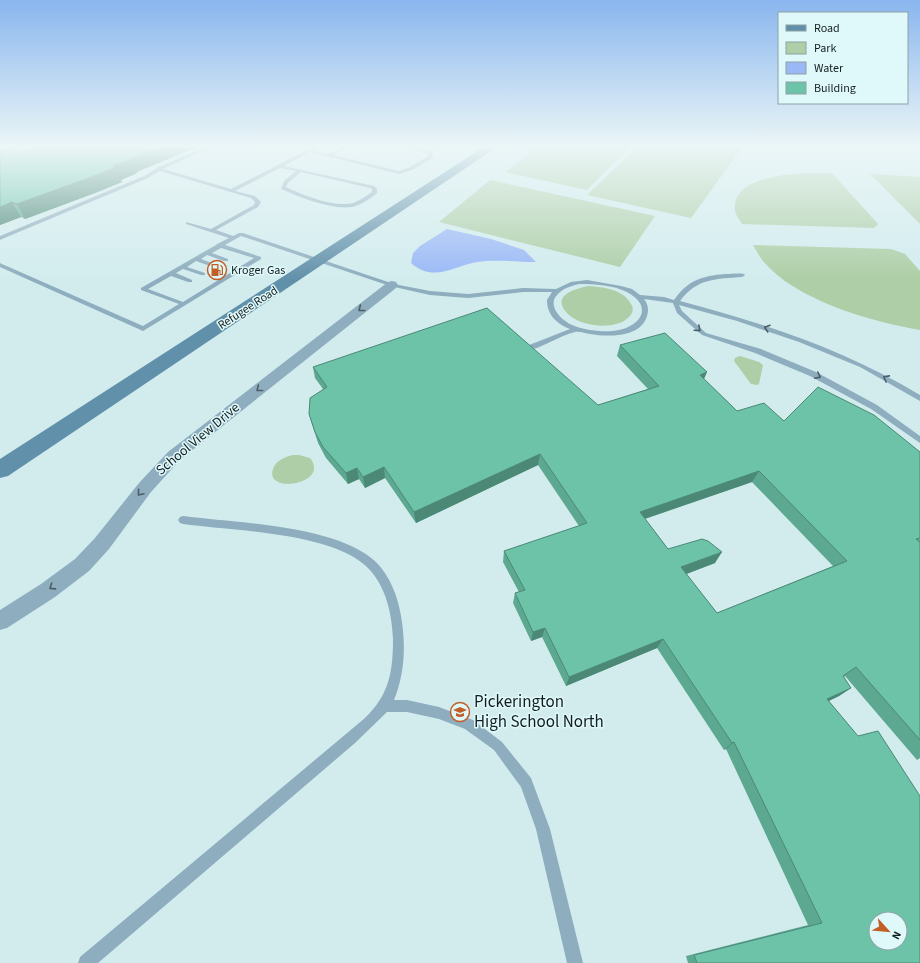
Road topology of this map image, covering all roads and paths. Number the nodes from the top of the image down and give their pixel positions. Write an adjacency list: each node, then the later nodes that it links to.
1 (115, 190): 8 (lane)
2 (231, 190): 7 (lane)
3 (286, 190): 4 (lane)
4 (375, 190)
5 (427, 190): 14 (main road, Refugee Road)
6 (188, 223): 7 (lane)
7 (211, 231): 9 (lane)
8 (0, 238)
9 (233, 238): 10 (lane); 14 (lane)
10 (219, 245): 11 (lane); 19 (lane)
11 (206, 253): 12 (lane); 13 (lane)
12 (195, 259): 17 (lane); 18 (lane)
13 (226, 260)
14 (321, 260): 29 (lane); 39 (main road, Refugee Road)
15 (235, 263): 19 (lane)
16 (0, 265): 34 (lane)
17 (182, 266): 21 (lane); 23 (lane)
18 (215, 266)
19 (245, 266): 22 (lane)
20 (225, 270): 22 (lane)
21 (170, 273): 27 (lane); 34 (lane)
22 (235, 273): 26 (lane)
23 (203, 274)
24 (742, 275): 33 (lane)
25 (212, 277): 26 (lane)
26 (223, 280): 30 (lane)
27 (190, 281)
28 (200, 284): 30 (lane)
29 (392, 285): 31 (lane); 41 (street, School View Drive, one-way to 41)
30 (210, 288): 34 (lane)
31 (556, 291): 32 (lane); 35 (lane)
32 (638, 298): 33 (lane); 35 (lane)
33 (676, 302): 37 (lane, one-way to 33); 38 (lane, one-way to 38)
34 (184, 304)
35 (577, 330): 36 (lane)
36 (527, 349)
37 (920, 398)
38 (920, 440)
39 (0, 470)
40 (183, 520): 42 (lane)
41 (0, 621)
42 (384, 706): 43 (lane); 44 (lane)
43 (86, 963)
44 (575, 963)

